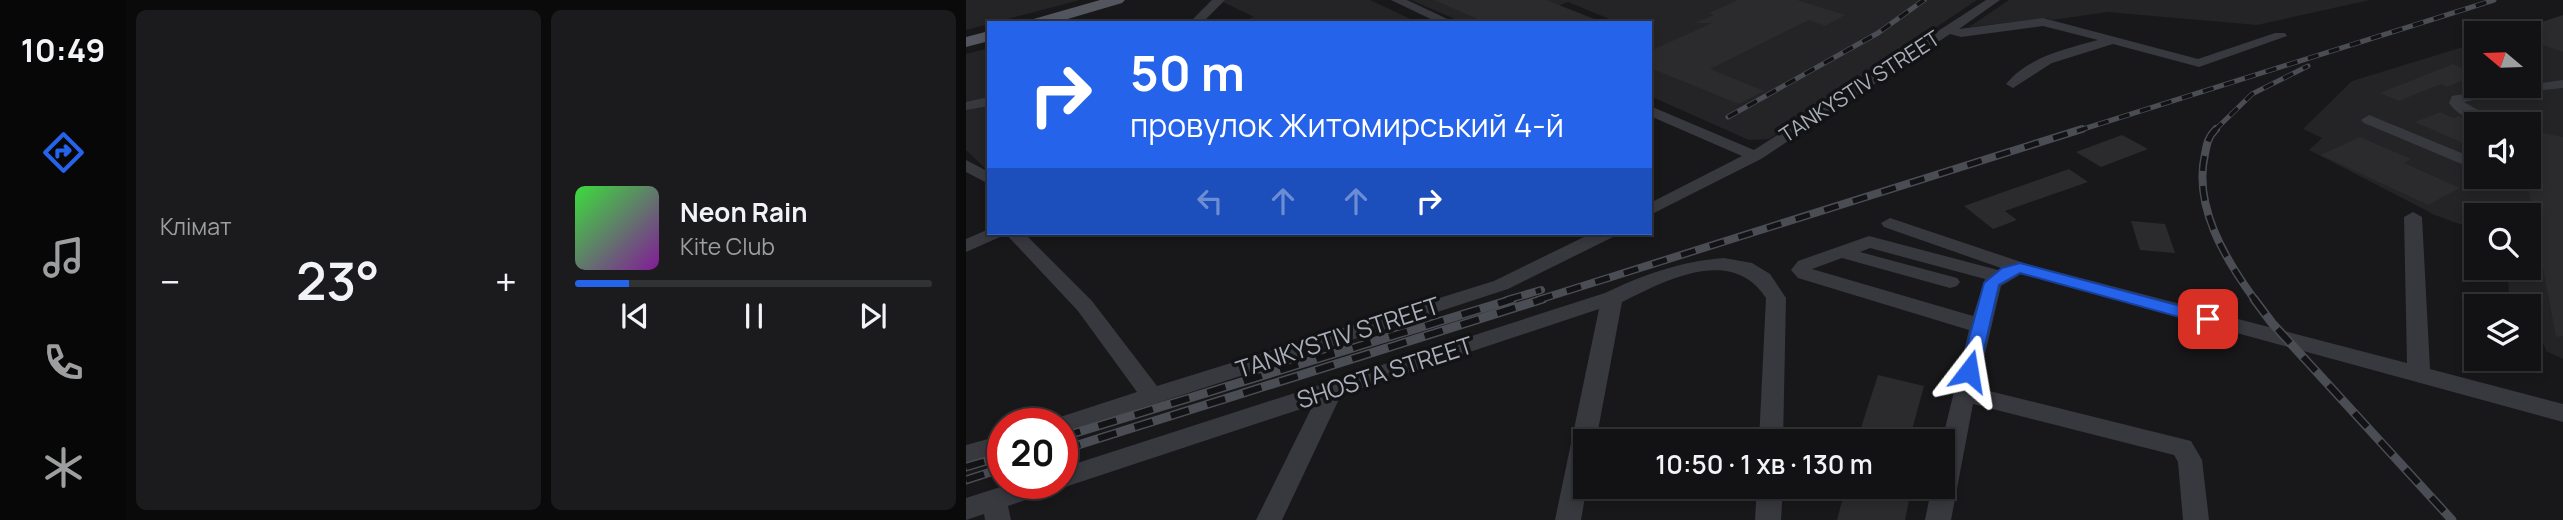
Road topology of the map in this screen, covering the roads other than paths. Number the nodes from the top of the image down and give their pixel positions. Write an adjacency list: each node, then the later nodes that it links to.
1 (1117, 0): 5 (main road)
2 (1219, 0): 6 (street)
3 (1397, 0): 7 (street)
4 (1994, 0): 8 (street, TANKYSTIV STREET)
5 (1043, 21)
6 (1196, 21)
7 (1445, 21)
8 (1947, 30): 11 (street); 20 (street, TANKYSTIV STREET)
9 (2280, 36): 11 (street)
10 (987, 37): 12 (main road)
11 (2115, 40): 13 (street)
12 (966, 42)
13 (2013, 84)
14 (2563, 84): 17 (street)
15 (987, 101): 16 (street)
16 (966, 106)
17 (2468, 112)
18 (1652, 113): 20 (street)
19 (2369, 120): 21 (street)
20 (1755, 156): 22 (street, TANKYSTIV STREET)
21 (2464, 160)
22 (1652, 210)
23 (2413, 217): 34 (street)
24 (1890, 223): 30 (street)
25 (989, 235): 28 (street)
26 (1016, 235): 37 (street)
27 (1602, 235): 37 (street, TANKYSTIV STREET)
28 (966, 246)
29 (1840, 252): 30 (street); 31 (street); 33 (street)
30 (2010, 272): 33 (street); 34 (street)
31 (1950, 282)
32 (1612, 298): 35 (street, SHOSTA STREET); 40 (street, SHOSTA STREET); 49 (street)
33 (1981, 327): 36 (street)
34 (2420, 375): 38 (street)
35 (1331, 392): 43 (street, SHOSTA STREET); 48 (street)
36 (1964, 393): 51 (street); 52 (street)
37 (1153, 397): 39 (street, TANKYSTIV STREET)
38 (2563, 413)
39 (1078, 420)
40 (1771, 429)
41 (987, 449): 42 (street)
42 (966, 455)
43 (1078, 473)
44 (1016, 499): 47 (street)
45 (1769, 499): 50 (street)
46 (966, 509): 47 (street)
47 (996, 510)
48 (1269, 520)
49 (1568, 520)
50 (1768, 520)
51 (1938, 520)
52 (2196, 520)

